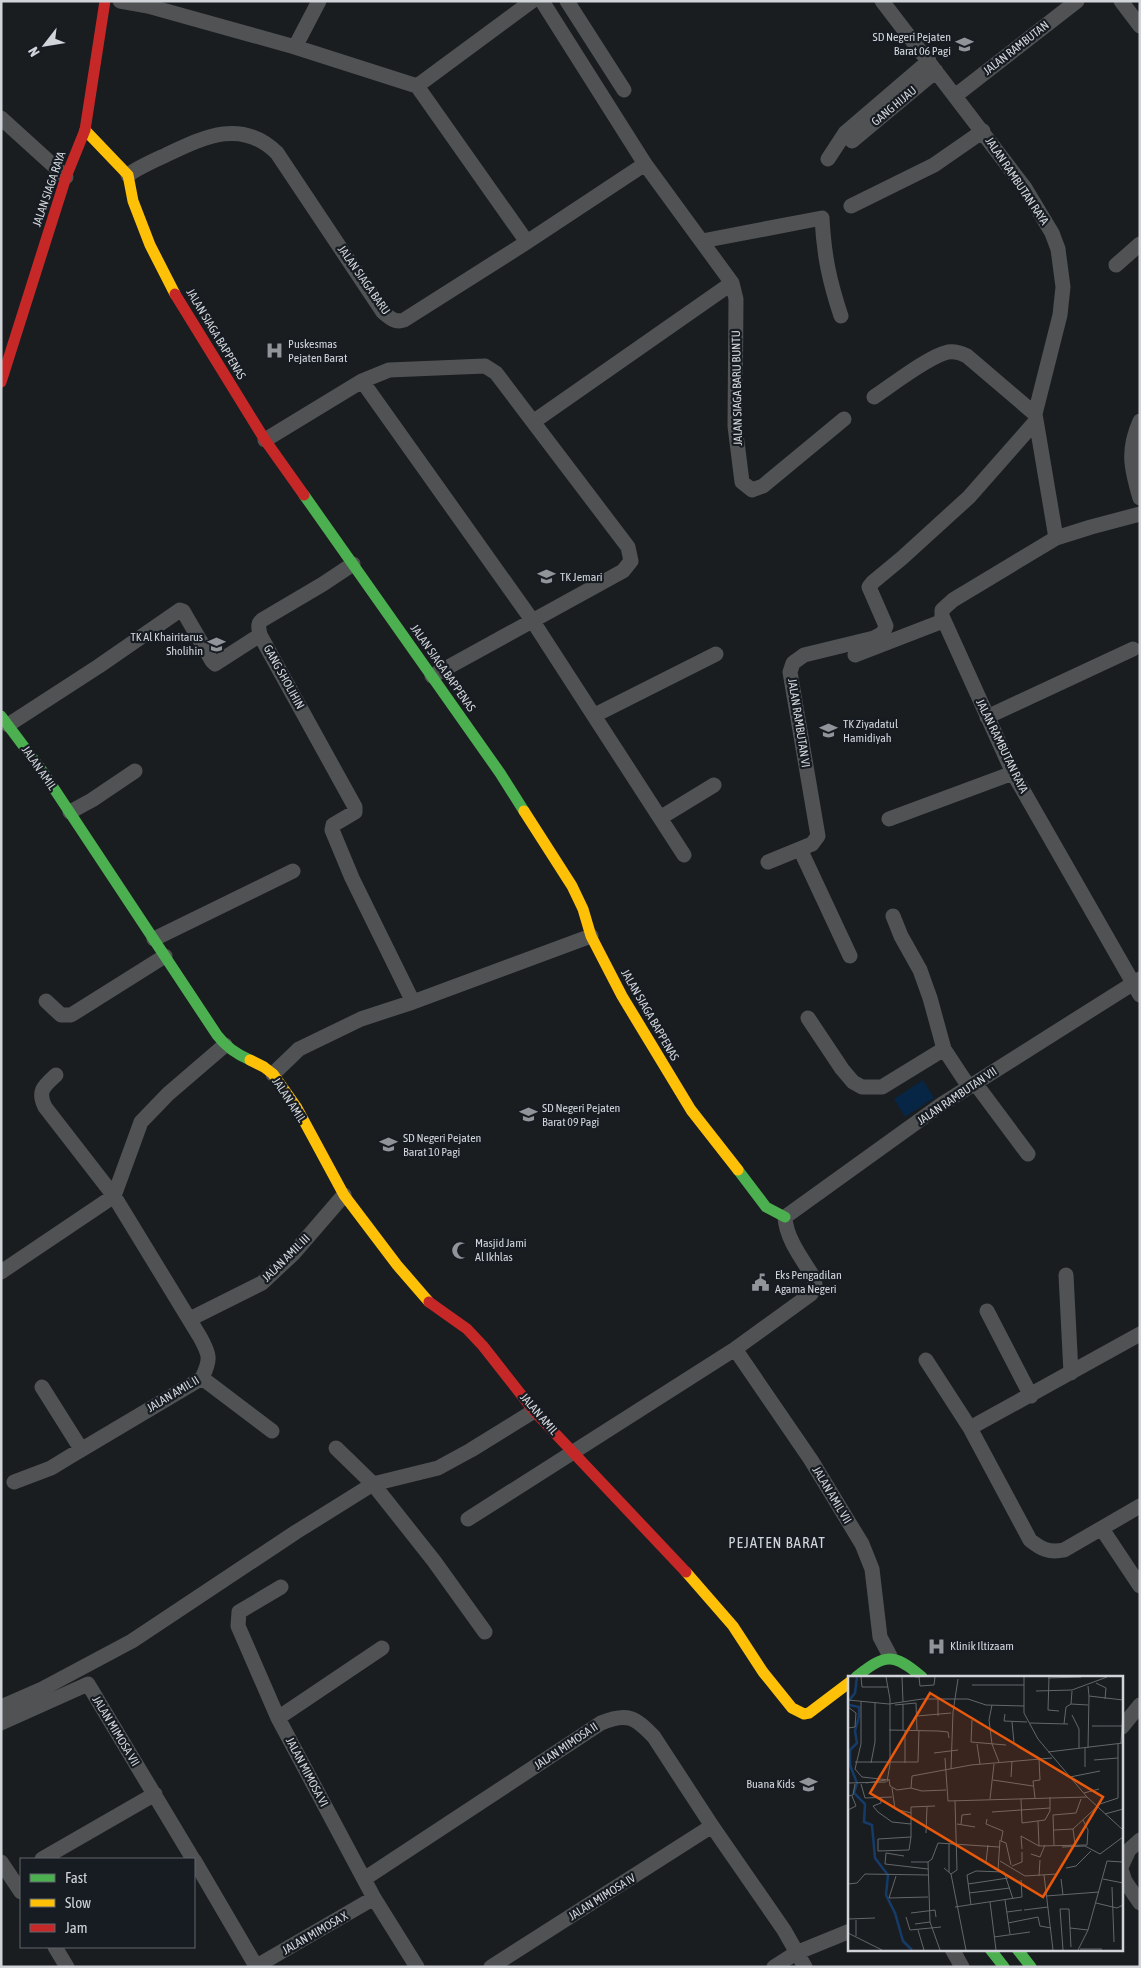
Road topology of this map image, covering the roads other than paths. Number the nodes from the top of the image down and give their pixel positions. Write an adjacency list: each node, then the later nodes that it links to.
1 (106, 1): 17 (street, JALAN SIAGA RAYA)
2 (120, 1): 11 (street)
3 (319, 1): 11 (street)
4 (532, 1): 13 (street)
5 (542, 1): 21 (street)
6 (567, 1): 14 (street)
7 (882, 1): 12 (street, JALAN RAMBUTAN RAYA)
8 (1077, 1): 15 (street, JALAN RAMBUTAN)
9 (1121, 1): 10 (street)
10 (1140, 26)
11 (295, 47): 13 (street)
12 (933, 66): 15 (street, JALAN RAMBUTAN RAYA); 19 (street, GANG HIJAU); 20 (street)
13 (417, 86): 26 (street)
14 (624, 90)
15 (956, 96): 18 (street, JALAN RAMBUTAN RAYA)
16 (1, 118): 23 (street)
17 (85, 130): 22 (street); 23 (street, JALAN SIAGA RAYA)
18 (983, 131): 24 (street); 34 (street, JALAN RAMBUTAN RAYA)
19 (852, 140)
20 (828, 159)
21 (645, 164): 25 (street); 26 (street, JALAN SIAGA BARU)
22 (128, 175): 26 (street, JALAN SIAGA BARU); 38 (street, JALAN SIAGA BAPPENAS)
23 (66, 177): 31 (street, JALAN SIAGA RAYA)
24 (851, 206)
25 (702, 241): 29 (street); 30 (street)
26 (527, 242)
27 (1140, 244): 28 (street)
28 (1116, 265)
29 (732, 284): 35 (street, JALAN SIAGA BARU BUNTU); 37 (street)
30 (841, 316)
31 (2, 375)
32 (362, 382): 37 (street); 38 (street); 43 (street)
33 (874, 397): 34 (street)
34 (1035, 418): 41 (street, JALAN RAMBUTAN RAYA); 59 (street, JALAN RAMBUTAN VI)
35 (844, 419)
36 (1140, 421): 39 (street)
37 (533, 422): 43 (street)
38 (265, 440): 42 (street, JALAN SIAGA BAPPENAS)
39 (1140, 498)
40 (1140, 514): 41 (street)
41 (1056, 538): 44 (street)
42 (353, 564): 45 (street); 49 (street, JALAN SIAGA BAPPENAS)
43 (532, 620): 49 (street); 50 (street)
44 (943, 621): 48 (street); 51 (street, JALAN RAMBUTAN RAYA)
45 (260, 635): 52 (street, GANG SHOLIHIN); 70 (street, GANG SHOLIHIN)
46 (1133, 649): 51 (street)
47 (716, 654): 50 (street)
48 (855, 655)
49 (432, 676): 64 (street, JALAN SIAGA BAPPENAS)
50 (595, 715): 57 (street)
51 (987, 718): 54 (street, JALAN RAMBUTAN RAYA)
52 (4, 720): 56 (street, JALAN AMIL)
53 (135, 771): 56 (street)
54 (1013, 773): 58 (street); 68 (street, JALAN RAMBUTAN RAYA)
55 (714, 785): 57 (street)
56 (70, 812): 65 (street, JALAN AMIL)
57 (660, 818): 60 (street)
58 (889, 819)
59 (800, 849): 61 (street, JALAN RAMBUTAN VI); 67 (street)
60 (684, 855)
61 (768, 862)
62 (292, 871): 65 (street)
63 (894, 916): 73 (street)
64 (591, 936): 70 (street); 80 (street, JALAN SIAGA BAPPENAS)
65 (154, 939): 66 (street, JALAN AMIL)
66 (165, 956): 69 (street); 72 (street, JALAN AMIL)
67 (850, 956)
68 (1138, 986): 76 (street, JALAN RAMBUTAN VII)
69 (46, 1001)
70 (413, 1002): 74 (street)
71 (808, 1018): 73 (street)
72 (225, 1045): 74 (street, JALAN AMIL); 79 (street)
73 (944, 1048): 76 (street)
74 (273, 1074): 78 (street, JALAN AMIL)
75 (56, 1075): 79 (street, JALAN AMIL II)
76 (972, 1085): 77 (street); 80 (street, JALAN RAMBUTAN VII)
77 (1028, 1154)
78 (344, 1195): 84 (street, JALAN AMIL III); 92 (street, JALAN AMIL)
79 (114, 1196): 81 (street); 84 (street, JALAN AMIL II)
80 (785, 1217): 86 (street)
81 (1, 1272)
82 (1066, 1275): 88 (street)
83 (988, 1311): 91 (street)
84 (190, 1319): 89 (street, JALAN AMIL II)
85 (1140, 1334): 88 (street)
86 (735, 1349): 97 (street); 107 (street, JALAN AMIL VII)
87 (926, 1360): 93 (street)
88 (1071, 1373): 91 (street)
89 (202, 1378): 94 (street); 96 (street, JALAN AMIL II)
90 (42, 1387): 96 (street)
91 (1031, 1396): 93 (street)
92 (534, 1411): 97 (street, JALAN AMIL); 99 (street)
93 (970, 1428): 102 (street)
94 (272, 1432)
95 (336, 1448): 99 (street)
96 (81, 1449): 98 (street, JALAN AMIL II)
97 (572, 1451): 101 (street); 110 (street, JALAN AMIL)
98 (14, 1482)
99 (373, 1484): 105 (street); 112 (street)
100 (1140, 1506): 102 (street)
101 (468, 1519)
102 (1102, 1529): 103 (street)
103 (1140, 1586)
104 (281, 1587): 113 (street, JALAN MIMOSA VI)
105 (485, 1632)
106 (382, 1648): 113 (street)
107 (890, 1656): 108 (street); 109 (street)
108 (857, 1676)
109 (921, 1676)
110 (848, 1684)
111 (1140, 1706): 115 (street)
112 (1, 1707)
113 (278, 1718): 126 (street, JALAN MIMOSA VI)
114 (1, 1723): 116 (street, JALAN MIMOSA VII)
115 (1124, 1725)
116 (154, 1794): 119 (street); 120 (street, JALAN MIMOSA VII)
117 (712, 1826): 126 (street, JALAN MIMOSA II); 135 (street, JALAN MIMOSA II); 139 (street, JALAN MIMOSA IV)
118 (1130, 1844): 121 (street)
119 (44, 1858)
120 (193, 1858)
121 (1124, 1860)
122 (1, 1862): 124 (street)
123 (195, 1862): 136 (street, JALAN MIMOSA VII)
124 (16, 1874): 127 (street)
125 (1124, 1878): 129 (street)
126 (364, 1880): 128 (street, JALAN MIMOSA VI)
127 (20, 1888)
128 (374, 1898): 136 (street, JALAN MIMOSA X); 138 (street, JALAN MIMOSA VI)
129 (1140, 1902)
130 (848, 1932): 135 (street)
131 (56, 1948): 137 (street)
132 (953, 1950): 142 (street)
133 (991, 1950): 143 (street)
134 (1018, 1950): 144 (street)
135 (796, 1953): 140 (street); 141 (street, JALAN MIMOSA II)
136 (256, 1966)
137 (67, 1967)
138 (418, 1967)
139 (492, 1967)
140 (774, 1967)
141 (805, 1967)
142 (962, 1967)
143 (1004, 1967)
144 (1031, 1967)

